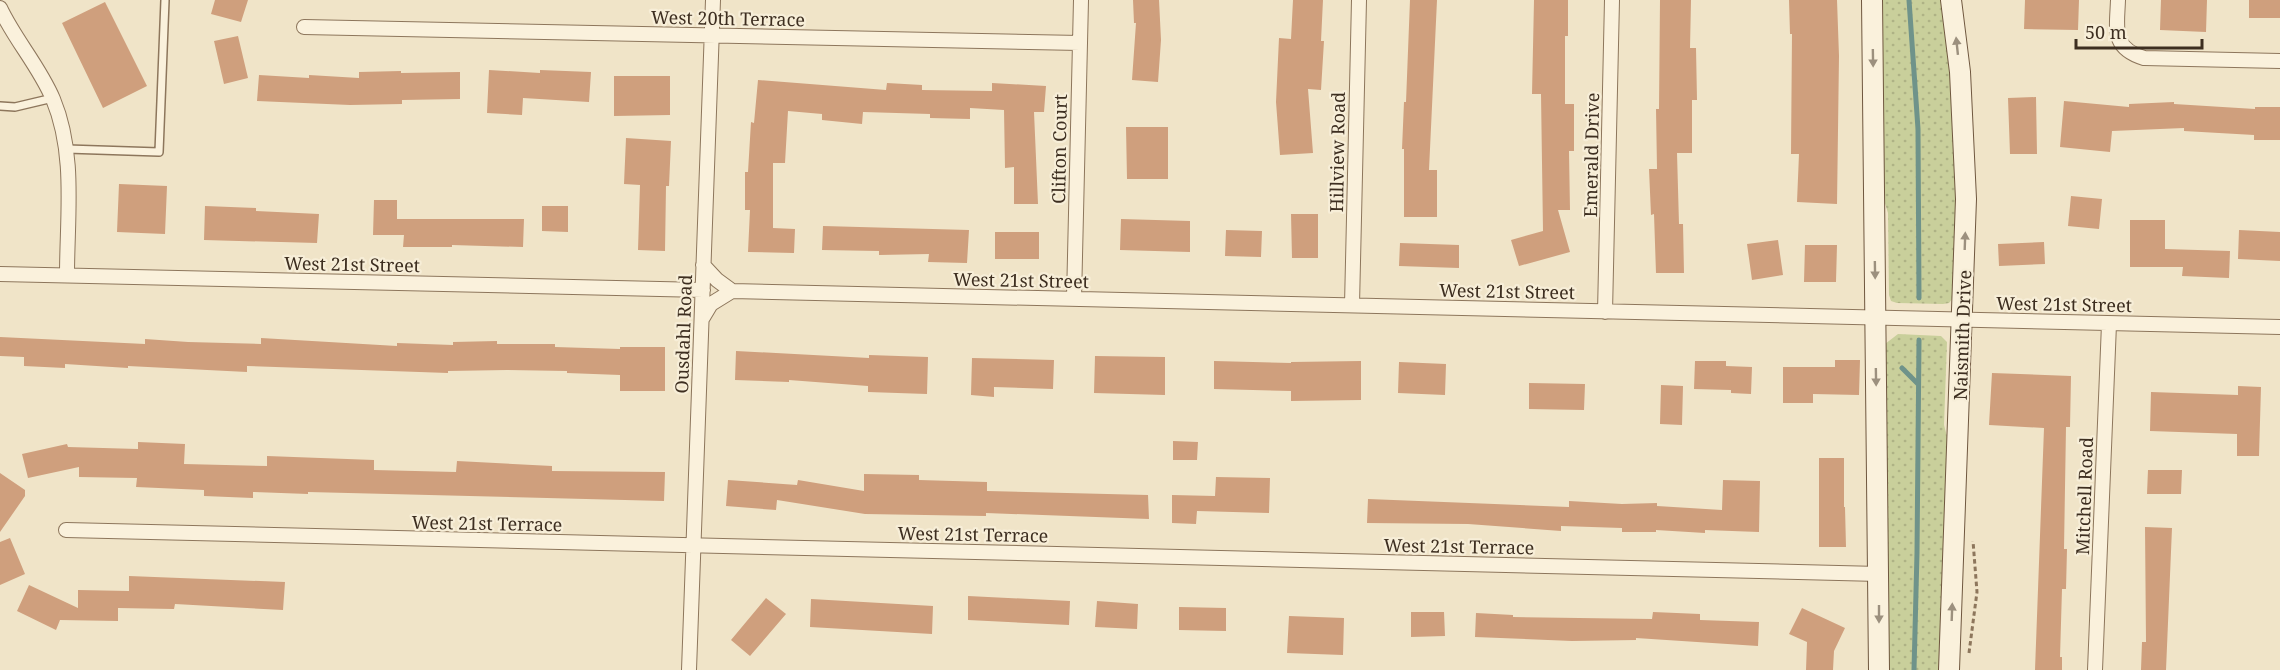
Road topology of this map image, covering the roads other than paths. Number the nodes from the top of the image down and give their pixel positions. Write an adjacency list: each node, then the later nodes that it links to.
1 (165, 0): 16 (lane)
2 (713, 0): 11 (street, Ousdahl Road)
3 (1081, 0): 12 (street, Clifton Court)
4 (1359, 0): 23 (street, Hillview Road)
5 (1612, 0): 24 (street, Emerald Drive)
6 (1872, 0): 25 (street, one-way to 25)
7 (1951, 0): 27 (street, Naismith Drive, one-way to 7)
8 (2118, 0): 13 (street)
9 (0, 8): 14 (street)
10 (304, 27): 11 (street, West 20th Terrace)
11 (712, 35): 12 (street, West 20th Terrace); 17 (street, Ousdahl Road)
12 (1080, 43): 22 (street, Clifton Court)
13 (2280, 61)
14 (53, 98): 15 (lane); 16 (street)
15 (0, 106)
16 (67, 149): 19 (street)
17 (703, 266): 20 (street, Ousdahl Road); 21 (street)
18 (0, 274): 19 (street, West 21st Street)
19 (67, 275): 20 (street, West 21st Street)
20 (702, 290): 26 (street, Ousdahl Road)
21 (732, 291): 22 (street, West 21st Street); 26 (street)
22 (1074, 299): 23 (street, West 21st Street)
23 (1352, 305): 24 (street, West 21st Street)
24 (1605, 312): 25 (street, West 21st Street)
25 (1876, 318): 27 (street, West 21st Street); 32 (street, one-way to 32)
26 (701, 320): 31 (street, Ousdahl Road)
27 (1962, 320): 28 (street, West 21st Street); 35 (street, Naismith Drive, one-way to 27)
28 (2109, 324): 29 (street, West 21st Street); 36 (street, Mitchell Road)
29 (2280, 327)
30 (66, 530): 31 (street, West 21st Terrace)
31 (693, 546): 32 (street, West 21st Terrace); 33 (street, Ousdahl Road)
32 (1879, 574): 34 (street, one-way to 34)
33 (689, 670)
34 (1879, 670)
35 (1949, 670)
36 (2095, 670)

